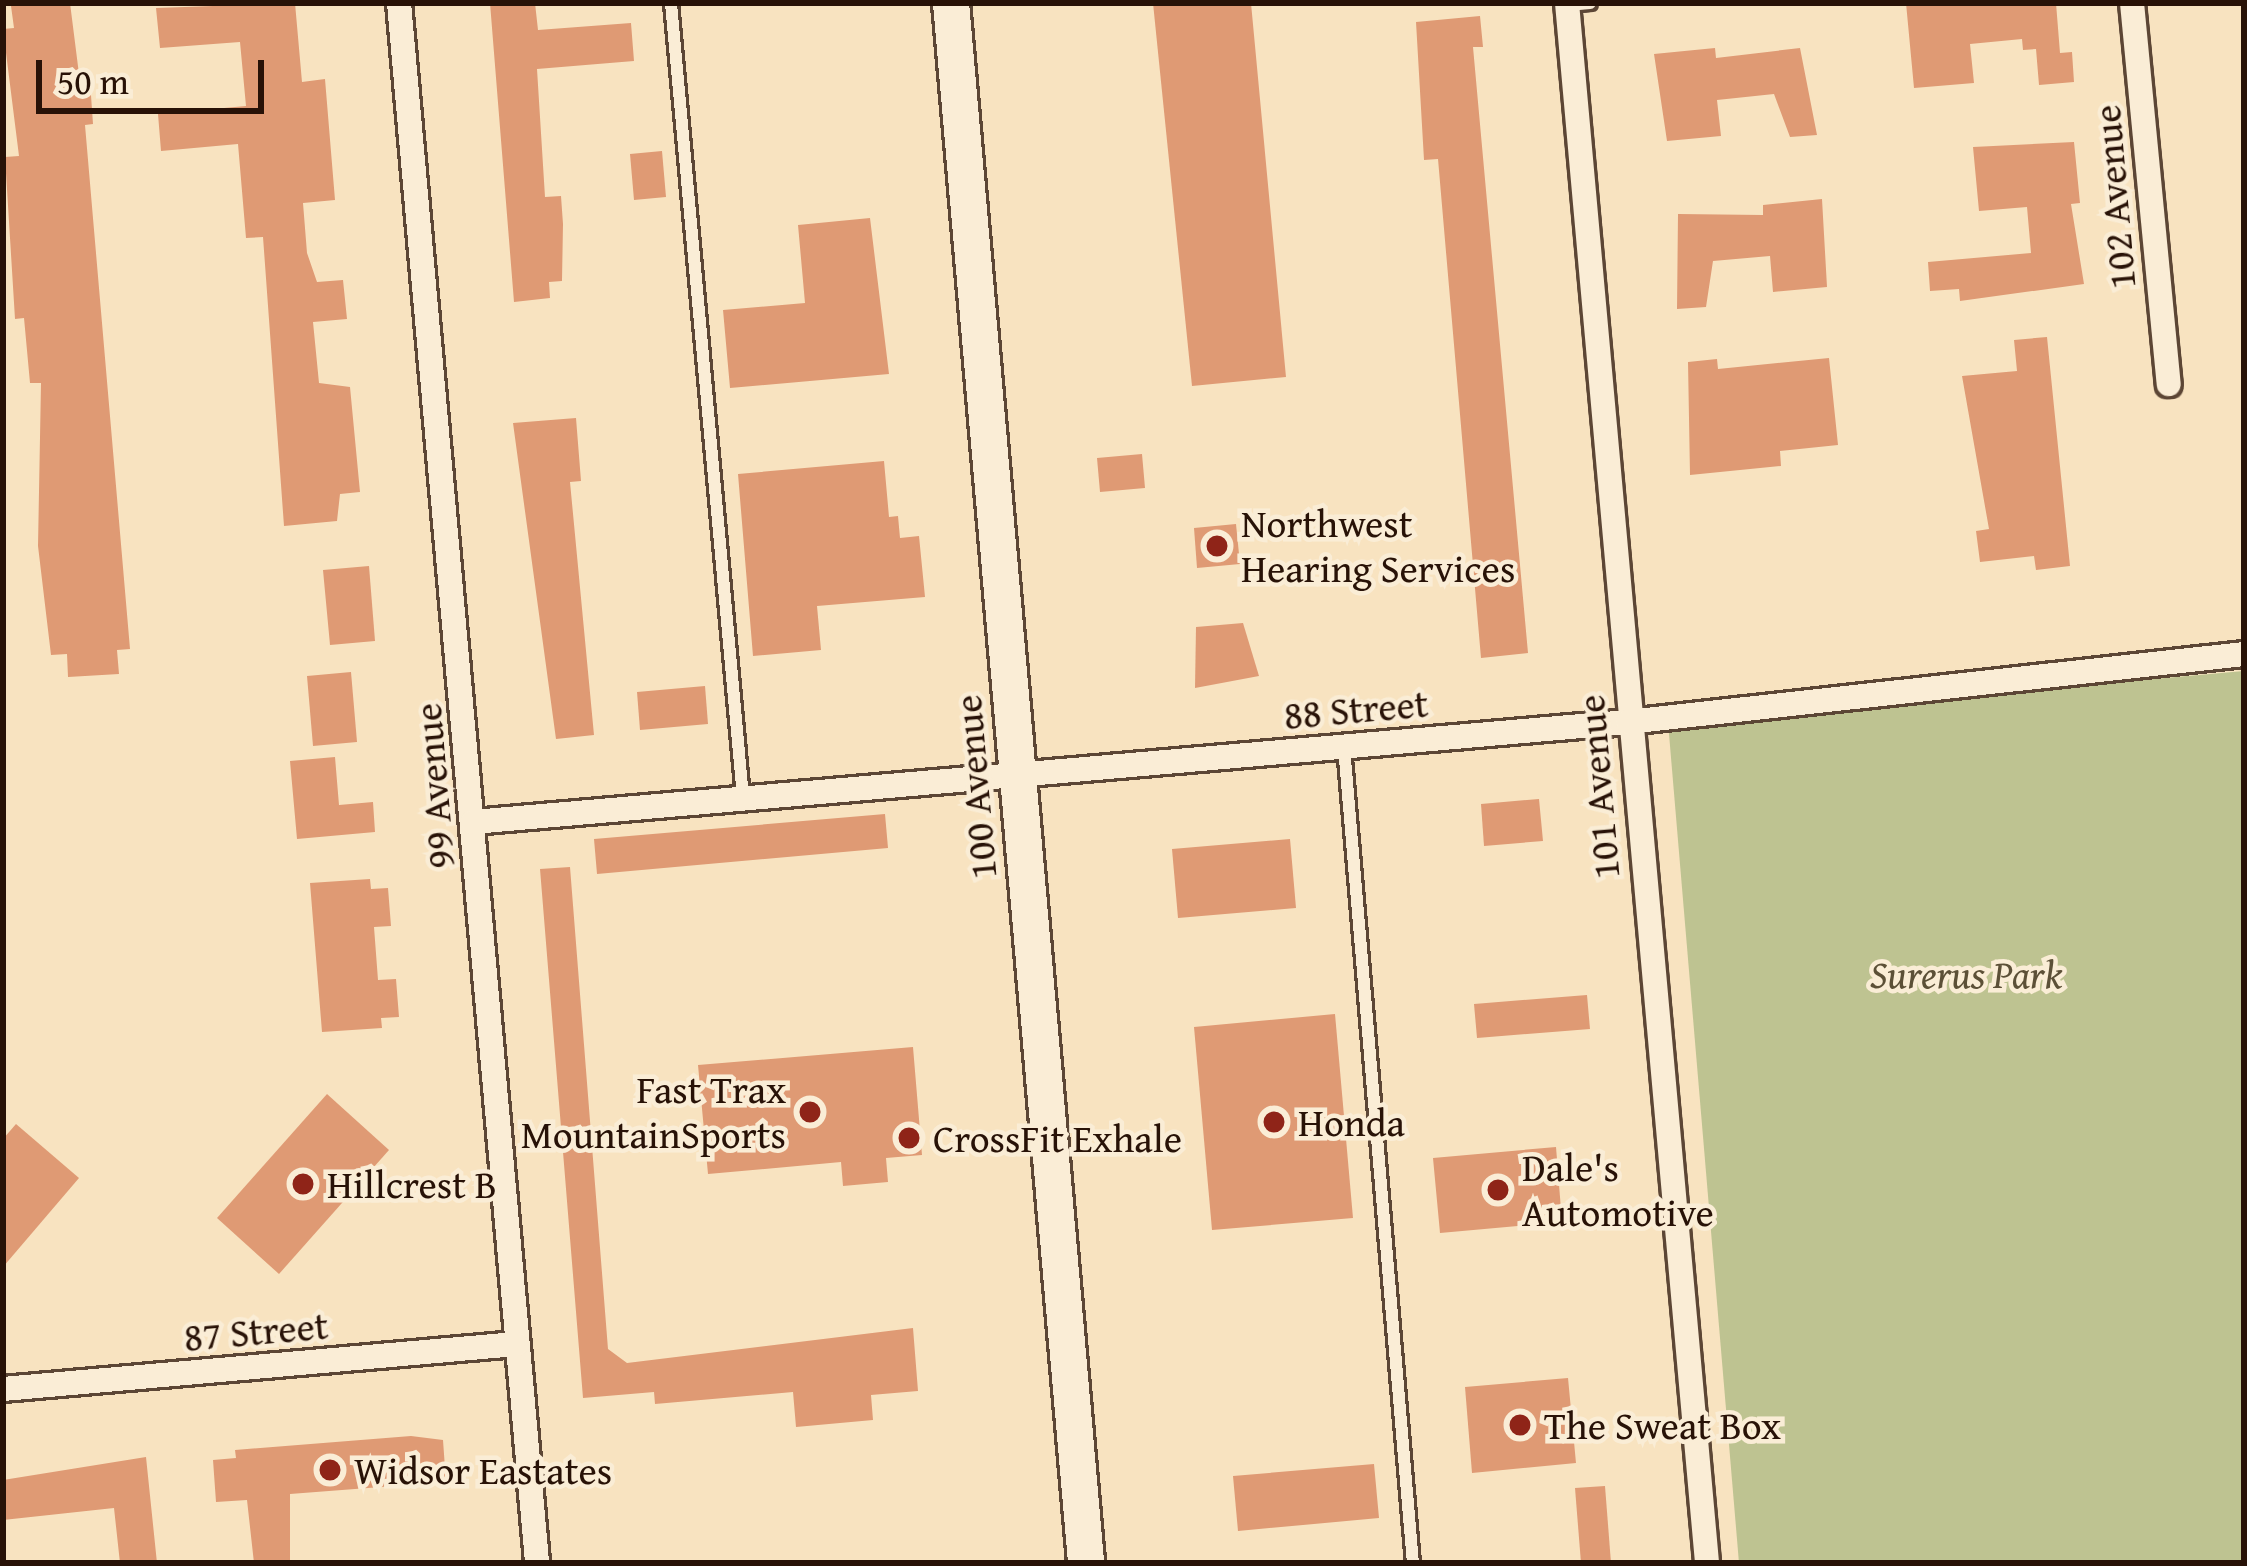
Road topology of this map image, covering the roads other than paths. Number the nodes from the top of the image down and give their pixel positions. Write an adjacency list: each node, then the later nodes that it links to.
1 (399, 3): 12 (street, 99 Avenue)
2 (671, 3): 11 (lane)
3 (951, 3): 10 (main road, 100 Avenue)
4 (2132, 3): 6 (street, 102 Avenue)
5 (1575, 4): 8 (street, 101 Avenue)
6 (2168, 384)
7 (2244, 654): 8 (street, 88 Street)
8 (1628, 722): 9 (street, 88 Street); 18 (street, 101 Avenue)
9 (1344, 747): 10 (street, 88 Street); 17 (lane)
10 (1015, 774): 11 (street, 88 Street); 16 (main road, 100 Avenue)
11 (743, 797): 12 (street, 88 Street)
12 (473, 822): 13 (street, 99 Avenue)
13 (516, 1344): 14 (street, 87 Street); 15 (street, 99 Avenue)
14 (3, 1389)
15 (537, 1563)
16 (1086, 1563)
17 (1414, 1563)
18 (1707, 1563)

